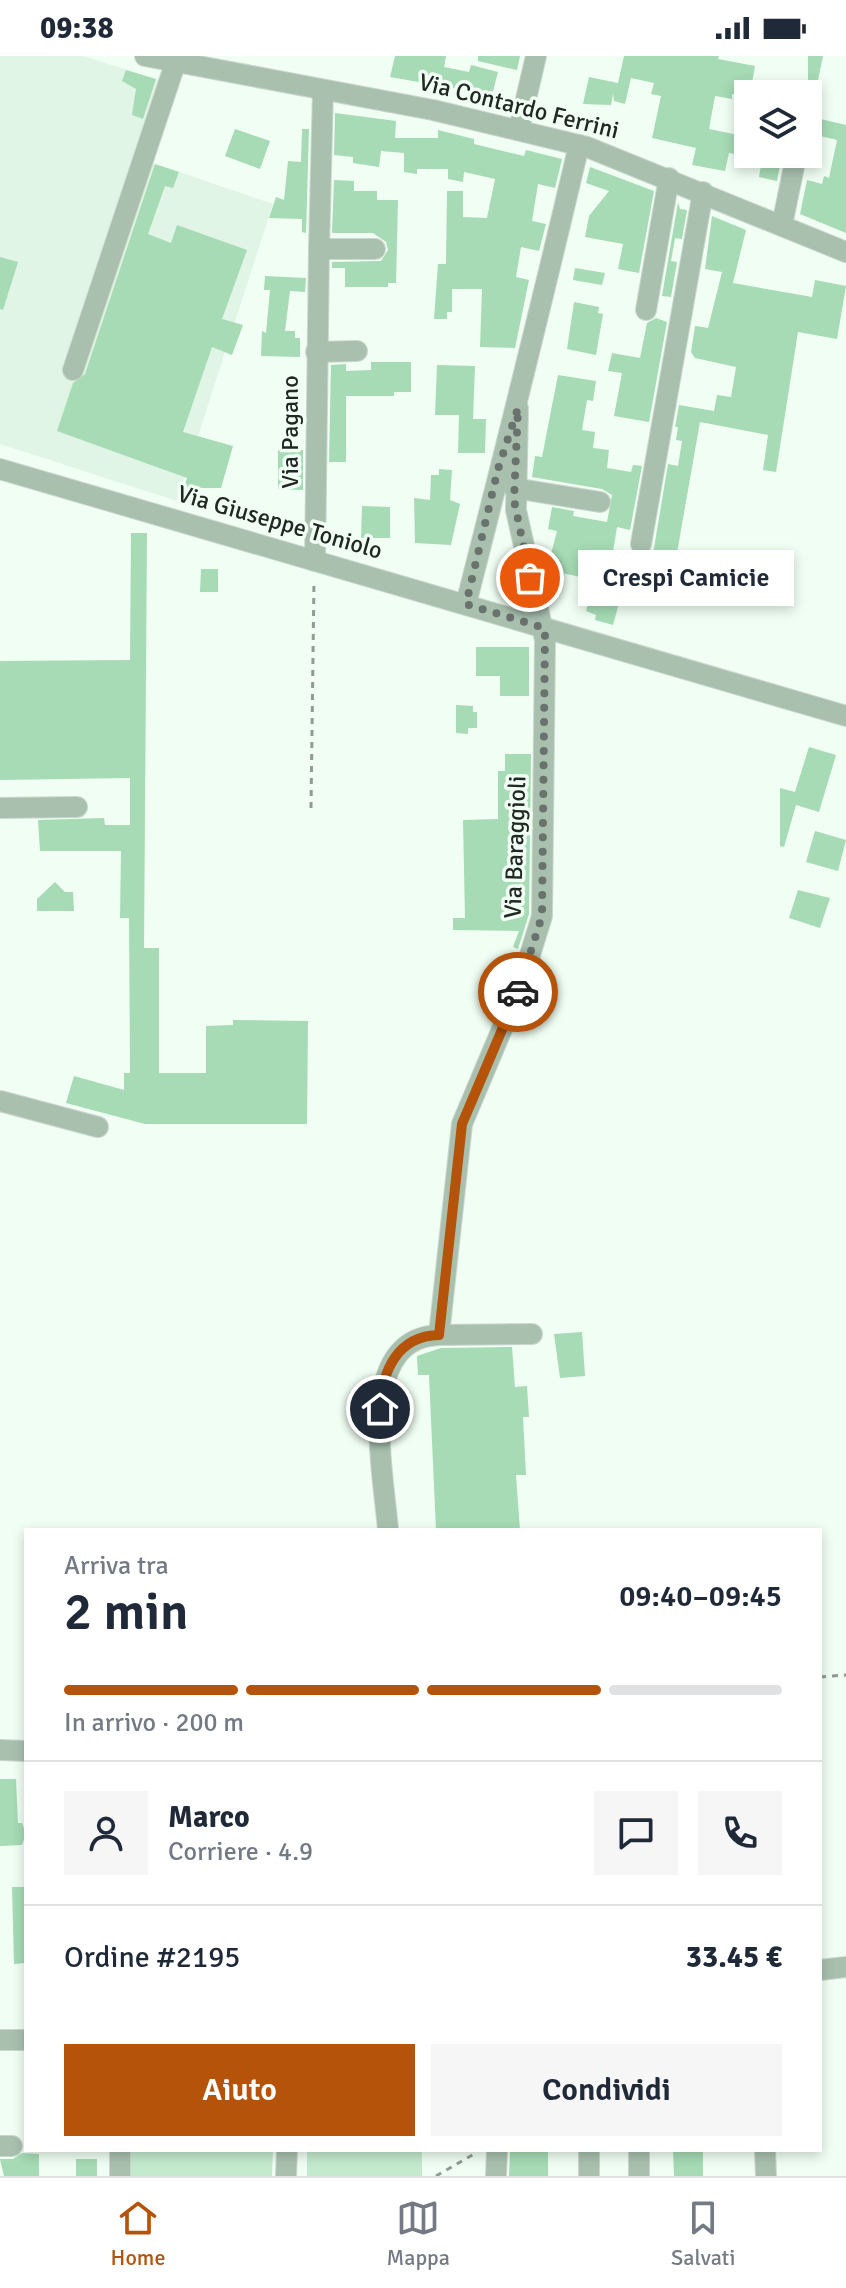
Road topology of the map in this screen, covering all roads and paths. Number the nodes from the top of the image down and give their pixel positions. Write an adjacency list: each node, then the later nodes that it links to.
1 (145, 56): 3 (street, Via Contardo Ferrini)
2 (536, 56): 5 (street)
3 (175, 64): 4 (street, Via Contardo Ferrini); 17 (street)
4 (323, 90): 5 (street, Via Contardo Ferrini); 11 (street, Via Pagano)
5 (519, 129): 6 (street, Via Contardo Ferrini)
6 (579, 145): 8 (street, Via Contardo Ferrini); 18 (street, Via Baraggioli)
7 (794, 168): 10 (street)
8 (669, 178): 9 (street, Via Contardo Ferrini); 14 (street)
9 (703, 192): 10 (street, Via Contardo Ferrini); 22 (street)
10 (782, 225): 13 (street, Via Contardo Ferrini)
11 (319, 249): 12 (street); 16 (street, Via Pagano)
12 (375, 249)
13 (846, 252)
14 (646, 310)
15 (357, 351): 16 (street, Via Pagano)
16 (316, 352): 23 (street, Via Pagano)
17 (73, 370)
18 (518, 408): 20 (street, Via Baraggioli); 24 (street, Via Baraggioli)
19 (0, 469): 23 (street, Via Giuseppe Toniolo)
20 (514, 488): 21 (street); 25 (street, Via Baraggioli)
21 (600, 502)
22 (641, 544)
23 (315, 561): 24 (street, Via Giuseppe Toniolo); 29 (path)
24 (466, 604): 25 (street, Via Giuseppe Toniolo)
25 (544, 628): 26 (street, Via Giuseppe Toniolo); 33 (street, Via Baraggioli)
26 (846, 716)
27 (77, 807): 28 (street)
28 (0, 808)
29 (311, 808)
30 (0, 1101): 31 (street)
31 (98, 1127)
32 (532, 1334): 33 (street)
33 (439, 1335): 34 (street)
34 (388, 1528)
35 (846, 1675): 36 (path)
36 (822, 1677)
37 (0, 1750): 38 (street)
38 (24, 1751)
39 (846, 1967): 40 (street)
40 (822, 1970)
41 (0, 2040): 42 (street)
42 (24, 2040)
43 (120, 2152): 50 (street)
44 (287, 2152): 51 (street)
45 (497, 2152): 53 (street)
46 (589, 2152): 54 (street)
47 (639, 2152): 55 (street)
48 (765, 2152): 56 (street)
49 (474, 2154): 52 (path)
50 (120, 2176)
51 (286, 2176)
52 (436, 2176)
53 (496, 2176)
54 (589, 2176)
55 (639, 2176)
56 (766, 2176)

